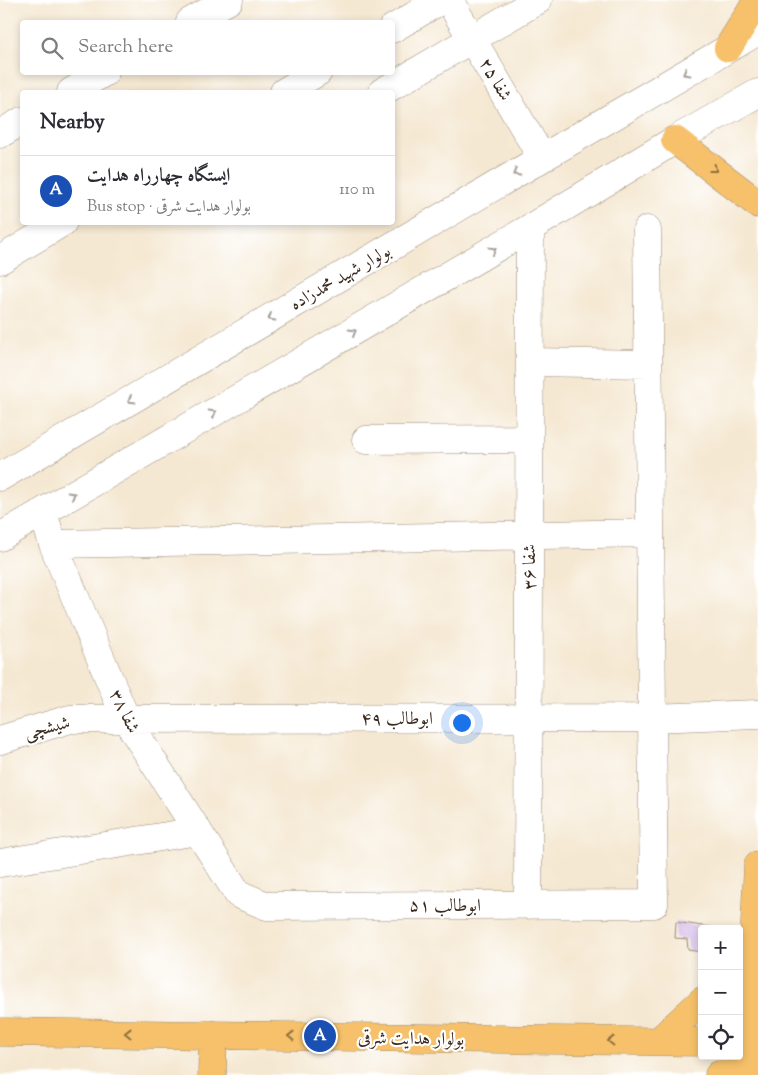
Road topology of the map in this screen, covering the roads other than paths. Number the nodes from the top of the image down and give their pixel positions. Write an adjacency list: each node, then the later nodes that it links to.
1 (228, 0): 6 (street)
2 (441, 0): 7 (street)
3 (449, 0): 9 (street, شفا ۲۵)
4 (538, 0): 9 (street)
5 (758, 0): 10 (main road)
6 (193, 20)
7 (395, 27)
8 (758, 31): 10 (street, بولوار شهید محمدزاده)
9 (473, 39): 15 (street); 20 (street, شفا ۲۵)
10 (728, 48): 20 (street, بولوار شهید محمدزاده, one-way to 20)
11 (100, 75): 13 (street)
12 (313, 75): 14 (street)
13 (74, 90)
14 (287, 90)
15 (385, 90)
16 (758, 93): 19 (street)
17 (20, 122): 18 (street)
18 (0, 134)
19 (675, 140): 21 (main road, one-way to 21); 23 (street)
20 (542, 158): 30 (street, بولوار شهید محمدزاده, one-way to 30)
21 (758, 204)
22 (58, 225): 25 (street)
23 (530, 228): 26 (street, شفا ۳۶); 31 (street, one-way to 23)
24 (647, 230): 27 (street)
25 (0, 260)
26 (530, 362): 27 (street); 28 (street, شفا ۳۶)
27 (648, 364): 32 (street)
28 (530, 439): 29 (street); 33 (street, شفا ۳۶)
29 (366, 440)
30 (4, 472)
31 (43, 512): 34 (street); 35 (street, شفا ۳۸)
32 (650, 532): 33 (street); 38 (street)
33 (529, 535): 35 (street); 37 (street, شفا ۳۶)
34 (0, 537)
35 (53, 544): 39 (street, شفا ۳۸)
36 (758, 714): 38 (street, ابوطالب ۴۹)
37 (528, 718): 38 (street, ابوطالب ۴۹); 39 (street, ابوطالب ۴۹); 45 (street, شفا ۳۶)
38 (652, 718): 45 (street, ابوطالب ۵۱)
39 (126, 719): 40 (street, شیشچی); 41 (street, شفا ۳۸)
40 (0, 740)
41 (198, 831): 42 (street); 44 (street, شفا ۳۸)
42 (0, 863)
43 (758, 865): 46 (main road)
44 (238, 894): 45 (street, ابوطالب ۵۱)
45 (528, 905)
46 (746, 958): 52 (main road)
47 (698, 1005): 50 (main road)
48 (0, 1032): 49 (main road, بولوار هدایت شرقی, one-way to 48)
49 (213, 1035): 50 (main road, بولوار هدایت شرقی, one-way to 49); 54 (main road)
50 (659, 1041): 51 (main road, بولوار هدایت شرقی)
51 (698, 1042)
52 (749, 1042): 53 (main road)
53 (752, 1074): 55 (main road)
54 (212, 1075)
55 (719, 1075)

